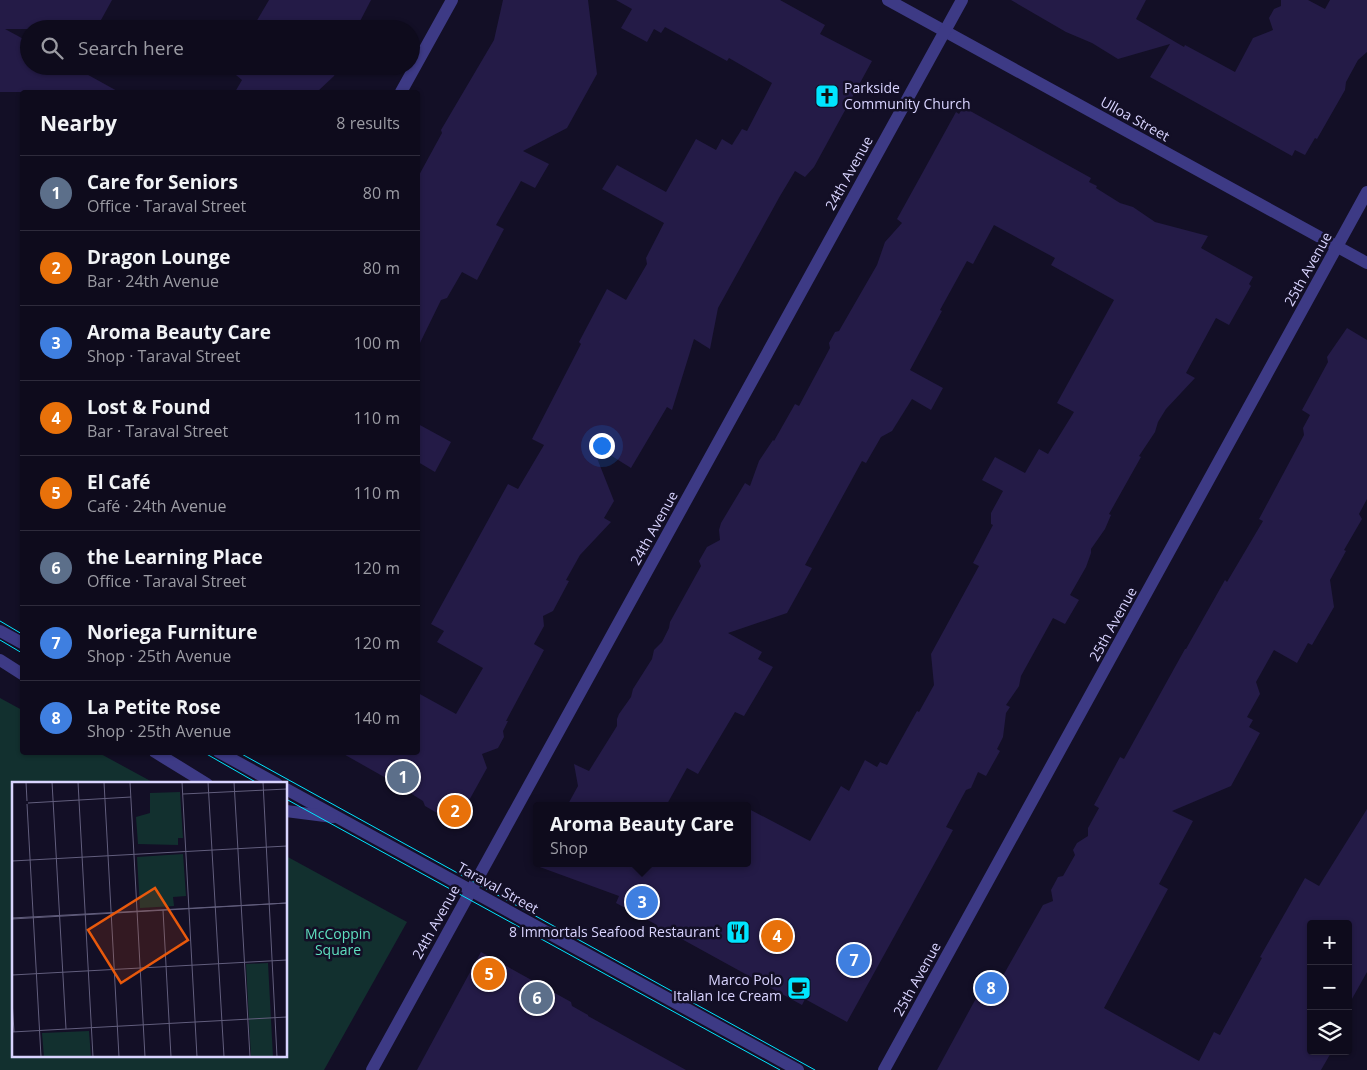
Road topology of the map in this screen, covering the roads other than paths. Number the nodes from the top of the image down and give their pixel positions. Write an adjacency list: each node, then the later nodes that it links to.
1 (452, 0): 5 (street)
2 (888, 0): 4 (street, Ulloa Street)
3 (962, 0): 4 (street, 24th Avenue)
4 (944, 31): 9 (street, Ulloa Street); 22 (street, 24th Avenue)
5 (420, 58)
6 (410, 75): 7 (street)
7 (402, 90)
8 (1367, 192): 9 (street, 25th Avenue)
9 (1337, 247): 10 (street, Ulloa Street); 25 (street, 25th Avenue)
10 (1367, 263)
11 (0, 631): 12 (street)
12 (20, 642)
13 (0, 660): 14 (street)
14 (20, 673)
15 (160, 755): 17 (street)
16 (224, 755): 18 (street)
17 (204, 782)
18 (273, 782)
19 (288, 790): 21 (street, Taraval Street)
20 (288, 811): 21 (street, Taraval Street)
21 (341, 818): 22 (street, Taraval Street)
22 (471, 890): 23 (street, 24th Avenue); 24 (street, Taraval Street)
23 (372, 1070)
24 (798, 1070)
25 (884, 1070)

